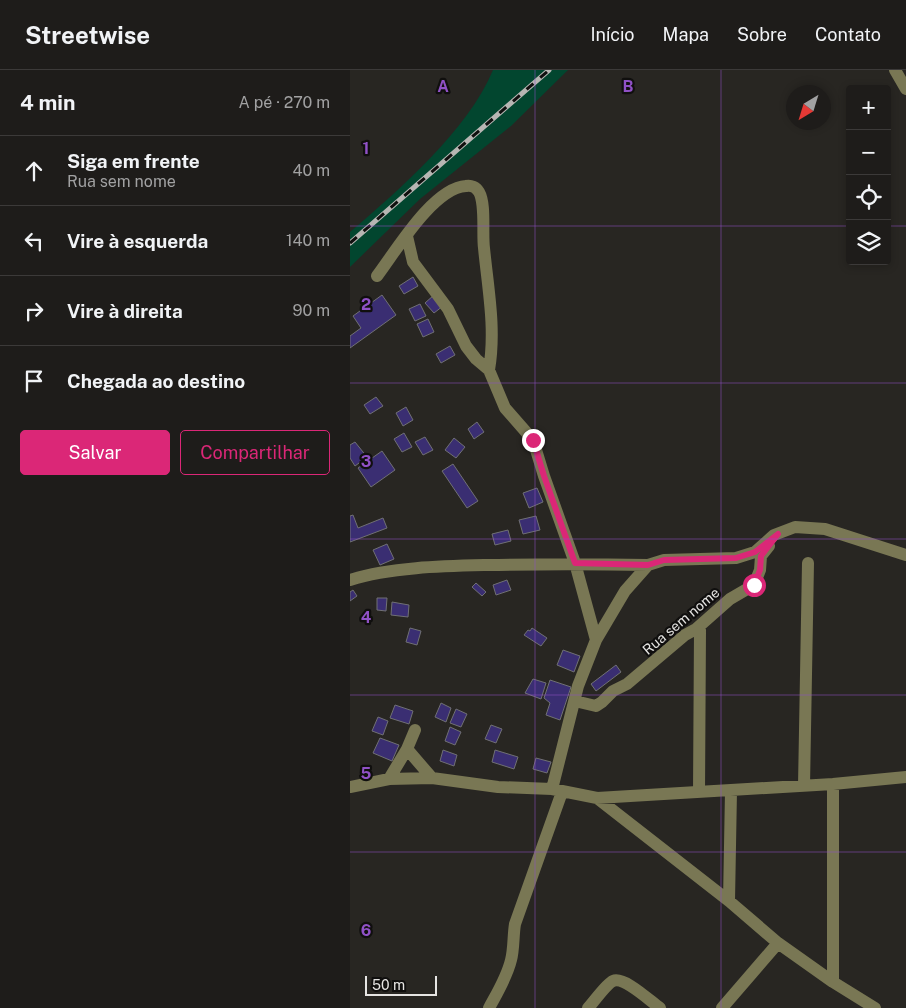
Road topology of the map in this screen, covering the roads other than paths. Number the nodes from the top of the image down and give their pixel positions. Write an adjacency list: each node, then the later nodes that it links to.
1 (895, 70): 2 (street)
2 (906, 89)
3 (407, 236): 4 (street); 5 (street); 5 (street)
4 (377, 276)
5 (489, 370): 8 (street)
6 (778, 534): 7 (street); 10 (street); 14 (street, Rua sem nome)
7 (906, 555)
8 (575, 563): 10 (street); 11 (street); 13 (street)
9 (808, 563): 21 (street)
10 (648, 565): 13 (street)
11 (350, 580)
12 (700, 630): 25 (street)
13 (596, 640): 23 (street)
14 (579, 702)
15 (415, 730): 16 (street)
16 (407, 749): 17 (street); 19 (street)
17 (432, 778): 19 (street); 23 (street)
18 (906, 778): 20 (street)
19 (389, 779): 22 (street)
20 (833, 784): 21 (street); 29 (street)
21 (804, 786): 24 (street)
22 (350, 787)
23 (557, 791): 26 (street); 30 (street)
24 (731, 791): 25 (street); 27 (street)
25 (699, 792): 26 (street)
26 (597, 798): 27 (street)
27 (729, 901): 28 (street)
28 (778, 943): 29 (street); 33 (street)
29 (833, 982): 34 (street)
30 (489, 1008)
31 (588, 1008): 32 (street)
32 (660, 1008)
33 (722, 1008)
34 (875, 1008)

